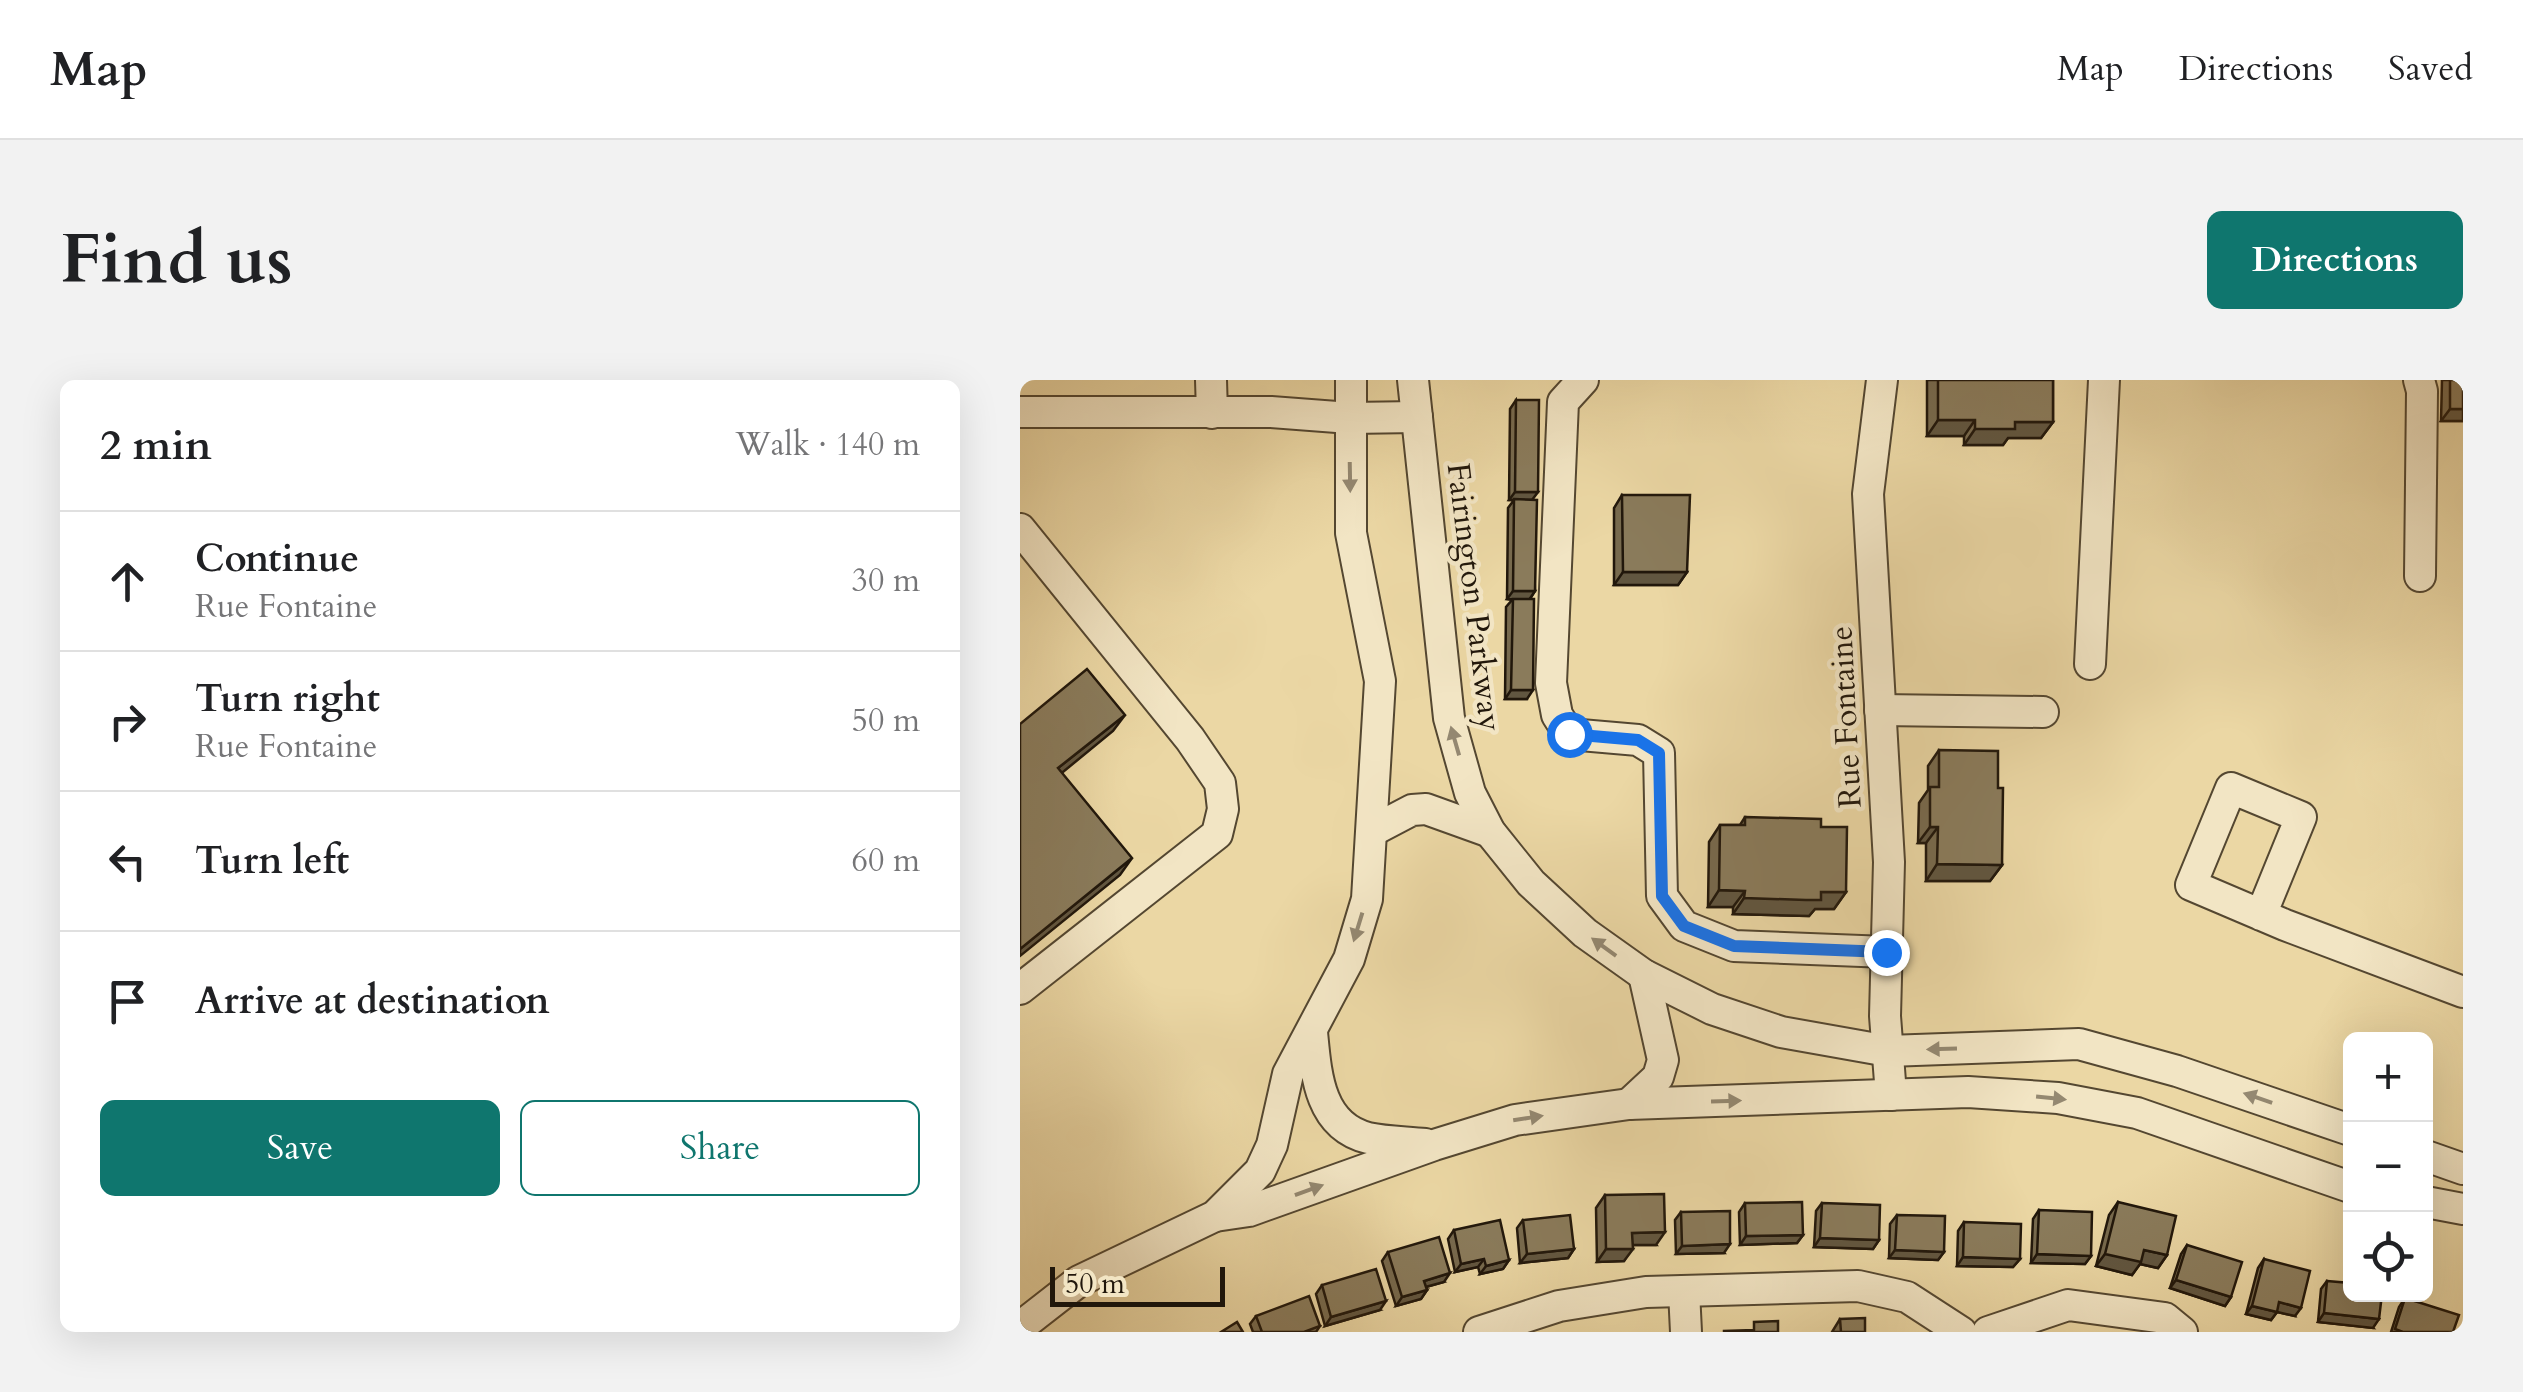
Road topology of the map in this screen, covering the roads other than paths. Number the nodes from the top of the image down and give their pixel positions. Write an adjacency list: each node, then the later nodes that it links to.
1 (1212, 380): 9 (street)
2 (1351, 380): 11 (street)
3 (1413, 380): 10 (street, Fairington Parkway)
4 (1583, 380): 20 (street)
5 (1882, 380): 15 (street, Rue Fontaine)
6 (2104, 380): 14 (street)
7 (2419, 380): 13 (street)
8 (1020, 412): 9 (street)
9 (1212, 413): 11 (street)
10 (1417, 417): 11 (street); 18 (street, Fairington Parkway, one-way to 10)
11 (1350, 418): 17 (street, one-way to 17)
12 (1020, 530): 22 (street)
13 (2420, 576)
14 (2090, 664)
15 (1880, 710): 16 (street); 20 (street, Rue Fontaine)
16 (2044, 712)
17 (1372, 832): 18 (street); 24 (street, one-way to 24)
18 (1490, 832): 21 (street, Fairington Parkway, one-way to 18)
19 (2262, 915): 23 (street)
20 (1886, 952): 25 (street, Rue Fontaine)
21 (1644, 975): 25 (street, Fairington Parkway); 27 (street)
22 (1020, 990)
23 (2463, 992)
24 (1312, 1032): 29 (street); 35 (street)
25 (1888, 1051): 26 (street, Rue Fontaine); 28 (street, Fairington Parkway, one-way to 25)
26 (1892, 1095): 27 (street, one-way to 26); 32 (street, one-way to 32)
27 (1628, 1104): 29 (street, one-way to 27)
28 (2343, 1128)
29 (1434, 1144): 35 (street, one-way to 29)
30 (2433, 1158): 31 (street)
31 (2463, 1169)
32 (2343, 1186)
33 (2433, 1203): 34 (street)
34 (2463, 1209)
35 (1215, 1216): 37 (street)
36 (1684, 1291): 38 (street); 39 (street); 40 (street)
37 (1020, 1327)
38 (1479, 1332)
39 (1686, 1332)
40 (1960, 1332)
41 (1988, 1332): 42 (street)
42 (2182, 1332)

